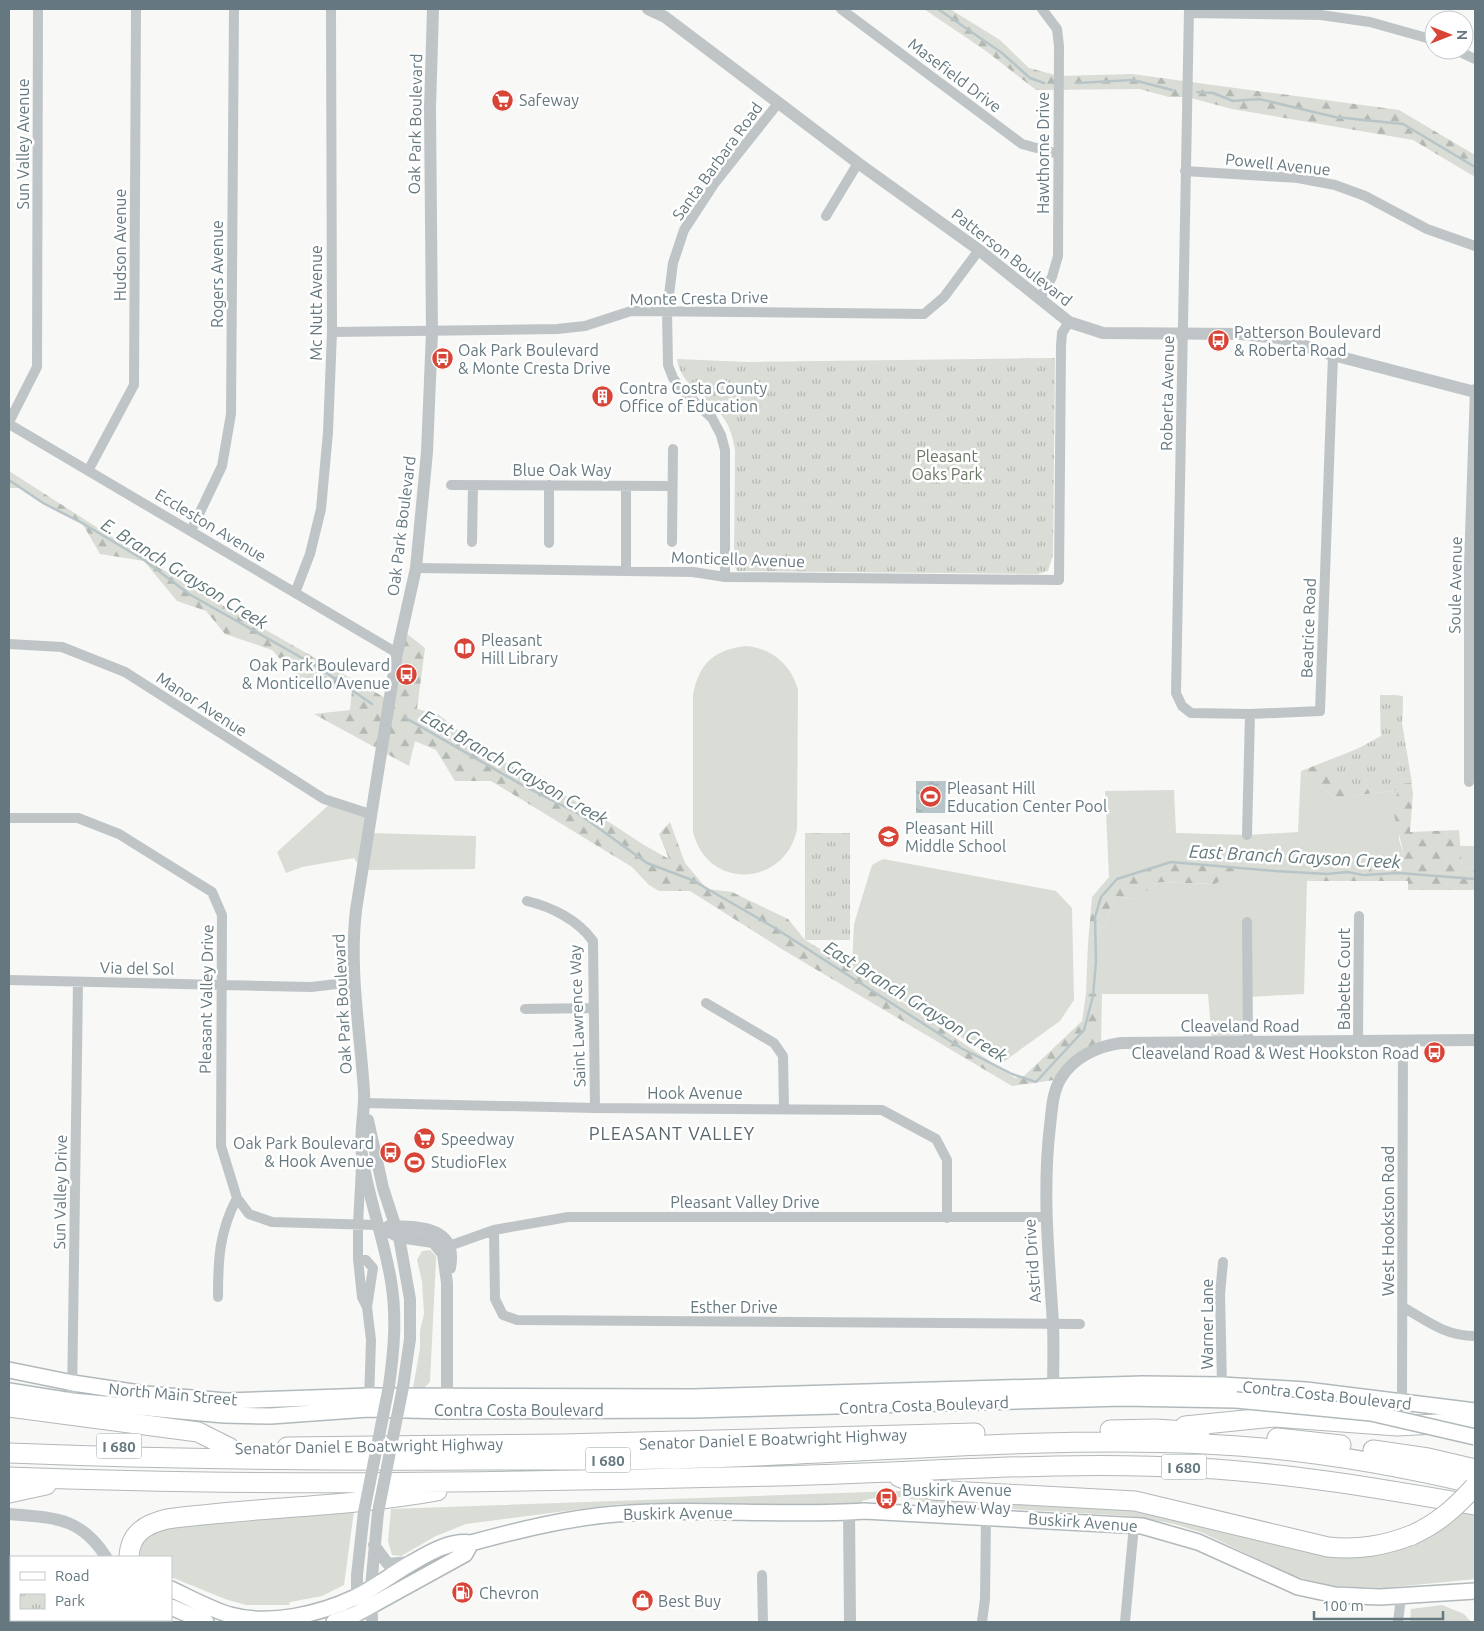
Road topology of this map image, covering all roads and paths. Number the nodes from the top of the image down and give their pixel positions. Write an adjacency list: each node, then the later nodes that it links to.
1 (38, 9): 26 (street, Sun Valley Avenue)
2 (136, 9): 28 (street, Hudson Avenue)
3 (234, 9): 34 (street, Rogers Avenue)
4 (331, 9): 21 (street, Mc Nutt Avenue)
5 (433, 9): 22 (street, Oak Park Boulevard)
6 (648, 9): 11 (street, Patterson Boulevard)
7 (841, 9): 12 (street, Masefield Drive)
8 (1042, 9): 12 (street, Hawthorne Drive)
9 (1189, 11): 10 (street); 14 (street, Roberta Avenue)
10 (1424, 37)
11 (779, 102): 13 (street, Patterson Boulevard); 19 (street, Santa Barbara Road)
12 (1058, 154): 18 (street, Hawthorne Drive)
13 (858, 163): 15 (street); 17 (street, Patterson Boulevard)
14 (1185, 171): 16 (street, Powell Avenue); 23 (street, Roberta Avenue)
15 (826, 216)
16 (1475, 246)
17 (979, 250): 18 (street, Patterson Boulevard); 19 (street, Monte Cresta Drive)
18 (1040, 298): 20 (street, Patterson Boulevard)
19 (667, 311): 22 (street, Monte Cresta Drive); 41 (street, Santa Barbara Road)
20 (1069, 322): 23 (street, Patterson Boulevard); 41 (street, Monticello Avenue)
21 (332, 332): 22 (street, Monte Cresta Drive); 42 (street, Mc Nutt Avenue)
22 (432, 332): 39 (street, Oak Park Boulevard)
23 (1183, 333): 24 (street, Patterson Boulevard); 45 (street, Roberta Avenue)
24 (1333, 355): 25 (street, Patterson Boulevard); 45 (street, Beatrice Road)
25 (1475, 391): 38 (street, Soule Avenue)
26 (9, 423): 28 (street, Eccleston Avenue)
27 (673, 449): 33 (street)
28 (89, 469): 34 (street, Eccleston Avenue)
29 (452, 485): 30 (street, Blue Oak Way)
30 (472, 485): 31 (street, Blue Oak Way); 35 (street)
31 (549, 485): 32 (street, Blue Oak Way); 37 (street)
32 (626, 486): 33 (street, Blue Oak Way); 40 (street)
33 (672, 486): 36 (street)
34 (191, 531): 42 (street, Eccleston Avenue)
35 (472, 542)
36 (672, 542)
37 (549, 543)
38 (1472, 565): 46 (street, Soule Avenue)
39 (416, 568): 40 (street, Monticello Avenue); 44 (street, Oak Park Boulevard)
40 (626, 571): 41 (street, Monticello Avenue)
41 (725, 576)
42 (295, 593): 44 (street, Eccleston Avenue)
43 (9, 644): 48 (street, Manor Avenue)
44 (397, 653): 48 (street, Oak Park Boulevard)
45 (1250, 714): 50 (street)
46 (1472, 720): 47 (street, Soule Avenue)
47 (1469, 782)
48 (370, 814): 55 (street, Oak Park Boulevard)
49 (9, 818): 57 (street, Pleasant Valley Drive)
50 (1247, 835)
51 (528, 901): 59 (street, Saint Lawrence Way)
52 (1359, 916): 64 (street, Babette Court)
53 (1247, 922): 63 (street)
54 (9, 980): 56 (street, Via del Sol)
55 (354, 982): 57 (street, Via del Sol); 65 (street, Oak Park Boulevard)
56 (78, 983): 57 (street, Via del Sol); 86 (street, Sun Valley Drive)
57 (222, 984): 70 (street, Pleasant Valley Drive)
58 (706, 1003): 67 (street)
59 (594, 1008): 60 (street); 66 (street, Saint Lawrence Way)
60 (525, 1009)
61 (1403, 1040): 62 (street, Cleaveland Road); 64 (street, Cleaveland Road); 81 (street, West Hookston Road)
62 (1475, 1040)
63 (1248, 1042): 64 (street, Cleaveland Road); 68 (street, Cleaveland Road)
64 (1358, 1042)
65 (364, 1103): 66 (street, Hook Avenue); 69 (street, Oak Park Boulevard); 76 (street, Oak Park Boulevard)
66 (595, 1108): 67 (street, Hook Avenue)
67 (784, 1108): 72 (street, Hook Avenue)
68 (1050, 1120): 71 (street, Astrid Drive)
69 (362, 1154): 73 (street, Oak Park Boulevard); 74 (street, Oak Park Boulevard)
70 (236, 1198): 73 (street, Pleasant Valley Drive); 80 (street)
71 (1045, 1217): 72 (street, Pleasant Valley Drive); 82 (street, Astrid Drive)
72 (948, 1218): 75 (street, Pleasant Valley Drive)
73 (358, 1224): 74 (street); 91 (street, Oak Park Boulevard)
74 (376, 1225): 76 (street); 123 (street, Oak Park Boulevard, bridge)
75 (494, 1230): 77 (street, Pleasant Valley Drive); 82 (street, Esther Drive)
76 (397, 1231): 77 (street); 79 (street); 115 (street, Oak Park Boulevard, bridge)
77 (449, 1246): 79 (street)
78 (1223, 1262): 87 (street, Warner Lane)
79 (447, 1283): 93 (street)
80 (218, 1297)
81 (1403, 1307): 84 (street); 92 (street, West Hookston Road)
82 (1053, 1324): 83 (street, Esther Drive); 89 (street, Astrid Drive)
83 (1080, 1324)
84 (1475, 1336)
85 (9, 1370): 86 (main road, North Main Street)
86 (73, 1384): 90 (street, Sun Valley Drive); 91 (main road, North Main Street)
87 (1222, 1385): 89 (main road, Contra Costa Boulevard); 92 (main road, Contra Costa Boulevard)
88 (9, 1391): 90 (main road, North Main Street)
89 (1053, 1393): 93 (main road, Contra Costa Boulevard); 98 (main road, Contra Costa Boulevard, bridge)
90 (72, 1401): 91 (main road, North Main Street)
91 (369, 1402): 93 (main road, Contra Costa Boulevard)
92 (1402, 1402): 95 (main road, Contra Costa Boulevard)
93 (447, 1404)
94 (9, 1407): 100 (highway)
95 (1475, 1411)
96 (1475, 1422): 97 (highway)
97 (1155, 1429): 100 (highway, Senator Daniel E Boatwright Highway / I 680); 102 (highway, Senator Daniel E Boatwright Highway / I 680)
98 (1475, 1437)
99 (9, 1442): 100 (highway, Senator Daniel E Boatwright Highway / I 680)
100 (230, 1448)
101 (9, 1453): 107 (highway, I 680)
102 (1475, 1469)
103 (891, 1474): 106 (highway, Senator Daniel E Boatwright Highway / I 680); 107 (highway, bridge); 109 (highway, Senator Daniel E Boatwright Highway / I 680)
104 (9, 1477): 105 (highway, Senator Daniel E Boatwright Highway / I 680)
105 (70, 1479): 106 (highway, Senator Daniel E Boatwright Highway / I 680); 108 (highway)
106 (491, 1482): 117 (highway)
107 (1475, 1485)
108 (9, 1493)
109 (1475, 1505)
110 (849, 1512): 112 (main road, Buskirk Avenue); 114 (main road, Buskirk Avenue); 132 (street)
111 (9, 1514): 116 (street)
112 (986, 1524): 113 (main road, Buskirk Avenue); 133 (street)
113 (1134, 1525): 124 (main road, Buskirk Avenue); 134 (street)
114 (471, 1543): 118 (main road, Buskirk Avenue); 125 (main road)
115 (374, 1546): 118 (street); 120 (street, Oak Park Boulevard)
116 (105, 1556)
117 (130, 1556)
118 (417, 1560): 120 (main road, Buskirk Avenue)
119 (762, 1574): 131 (street)
120 (372, 1587): 123 (main road, Buskirk Avenue); 125 (street, Oak Park Boulevard)
121 (172, 1589): 123 (main road, Buskirk Avenue)
122 (1475, 1590): 124 (main road, Buskirk Avenue)
123 (356, 1596): 127 (street, Oak Park Boulevard)
124 (1401, 1597): 135 (street)
125 (372, 1605): 127 (main road); 130 (street, Oak Park Boulevard)
126 (172, 1607): 128 (main road)
127 (356, 1618): 129 (main road)
128 (206, 1622)
129 (334, 1622)
130 (372, 1622)
131 (763, 1622)
132 (850, 1622)
133 (982, 1622)
134 (1125, 1622)
135 (1398, 1622)

